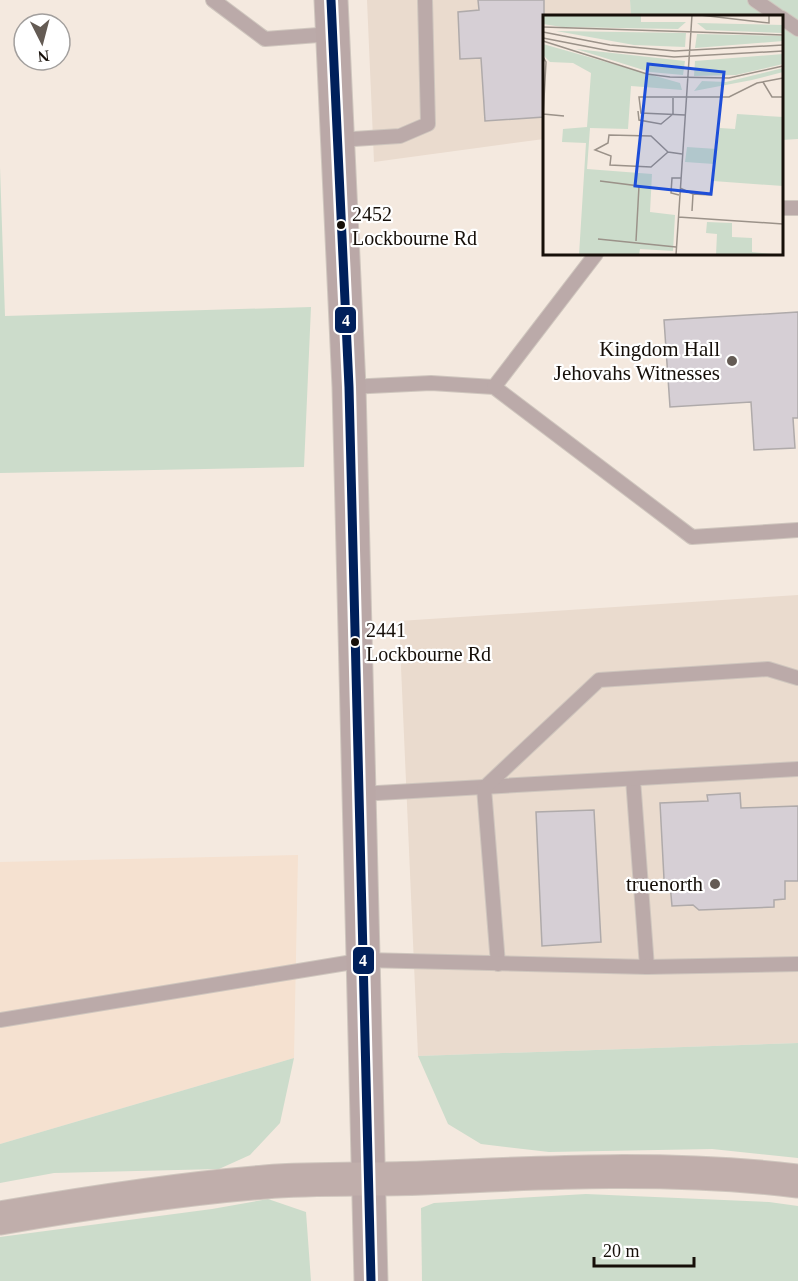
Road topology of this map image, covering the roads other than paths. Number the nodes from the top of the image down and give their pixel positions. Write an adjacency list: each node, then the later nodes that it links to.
1 (213, 0): 8 (lane)
2 (331, 0): 8 (main road)
3 (425, 0): 9 (lane)
4 (755, 0): 5 (lane)
5 (777, 15)
6 (783, 19): 7 (lane)
7 (798, 28)
8 (332, 34): 9 (main road)
9 (338, 140): 11 (main road)
10 (595, 255): 12 (lane)
11 (349, 387): 12 (lane); 18 (main road)
12 (494, 387): 13 (lane)
13 (798, 530)
14 (798, 678): 17 (lane)
15 (798, 769): 16 (lane)
16 (633, 779): 17 (lane); 22 (lane)
17 (484, 788): 18 (lane); 20 (lane)
18 (360, 794): 19 (main road)
19 (365, 960): 20 (lane); 23 (lane); 24 (main road)
20 (498, 964): 22 (lane)
21 (798, 964): 22 (lane)
22 (647, 967)
23 (0, 1020)
24 (367, 1181): 25 (highway); 26 (highway); 27 (main road)
25 (798, 1181)
26 (0, 1218)
27 (371, 1281)

